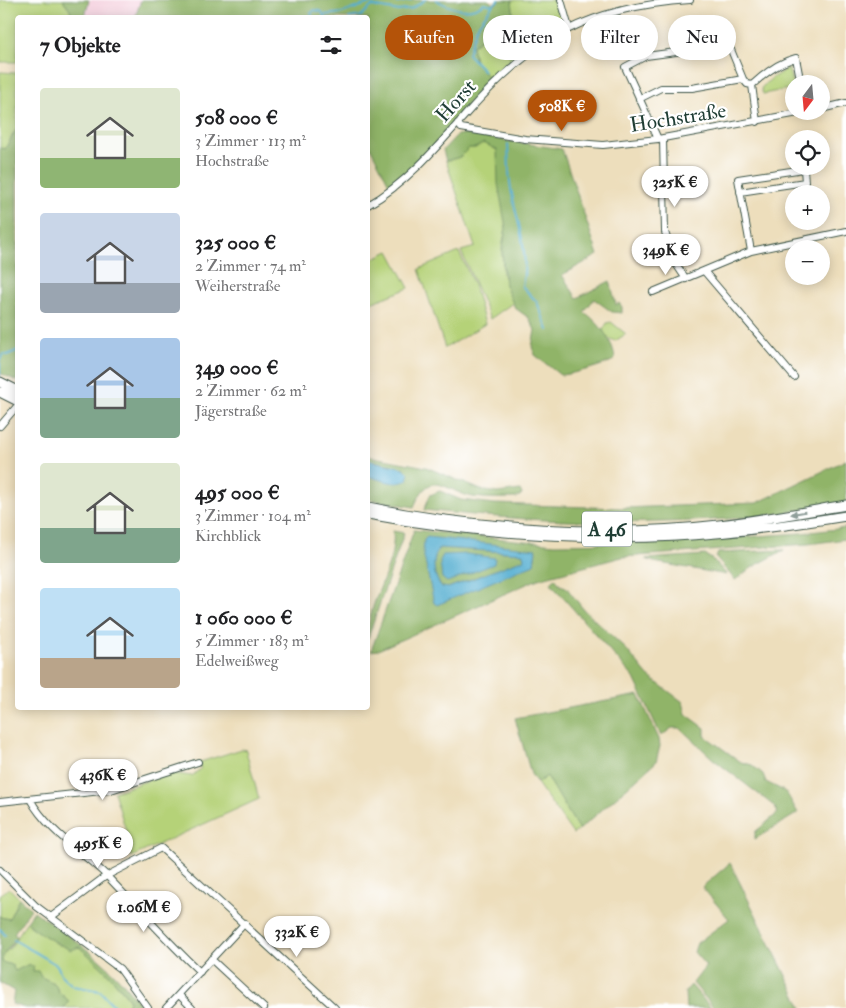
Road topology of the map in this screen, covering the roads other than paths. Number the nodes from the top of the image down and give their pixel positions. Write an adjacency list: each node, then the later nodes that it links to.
1 (560, 0): 3 (street)
2 (690, 0): 4 (street, Horst)
3 (565, 15)
4 (571, 27)
5 (520, 60): 14 (street, Horst)
6 (799, 75): 8 (street, Hochstraße)
7 (743, 79): 8 (street); 9 (street); 9 (street)
8 (752, 85): 13 (street, Hochstraße)
9 (639, 100): 15 (street)
10 (846, 103): 11 (street)
11 (830, 107)
12 (785, 116): 13 (street, Hochstraße)
13 (757, 122): 15 (street, Hochstraße)
14 (458, 123): 15 (street, Hochstraße); 17 (street, Horst)
15 (660, 139): 21 (street)
16 (740, 192): 16 (street); 19 (street)
17 (370, 203)
18 (846, 231): 19 (street)
19 (751, 251): 20 (street)
20 (704, 272): 21 (street); 23 (street)
21 (686, 279): 22 (street)
22 (653, 292)
23 (794, 377)
24 (0, 382): 25 (highway)
25 (15, 390)
26 (0, 392): 27 (highway)
27 (15, 400)
28 (15, 408): 29 (street)
29 (0, 426)
30 (846, 505): 31 (highway, A 46, one-way to 31)
31 (370, 507)
32 (370, 514): 33 (highway, A 46)
33 (846, 516)
34 (198, 762): 35 (street)
35 (30, 799): 36 (street); 38 (street)
36 (0, 802)
37 (0, 870): 39 (street)
38 (106, 876): 39 (street); 40 (street); 42 (street)
39 (51, 917): 44 (street)
40 (245, 923): 41 (street); 48 (street)
41 (210, 959): 42 (street); 47 (street)
42 (200, 972): 43 (street)
43 (180, 996): 45 (street); 46 (street)
44 (148, 1008)
45 (166, 1008)
46 (192, 1008)
47 (264, 1008)
48 (335, 1008)

